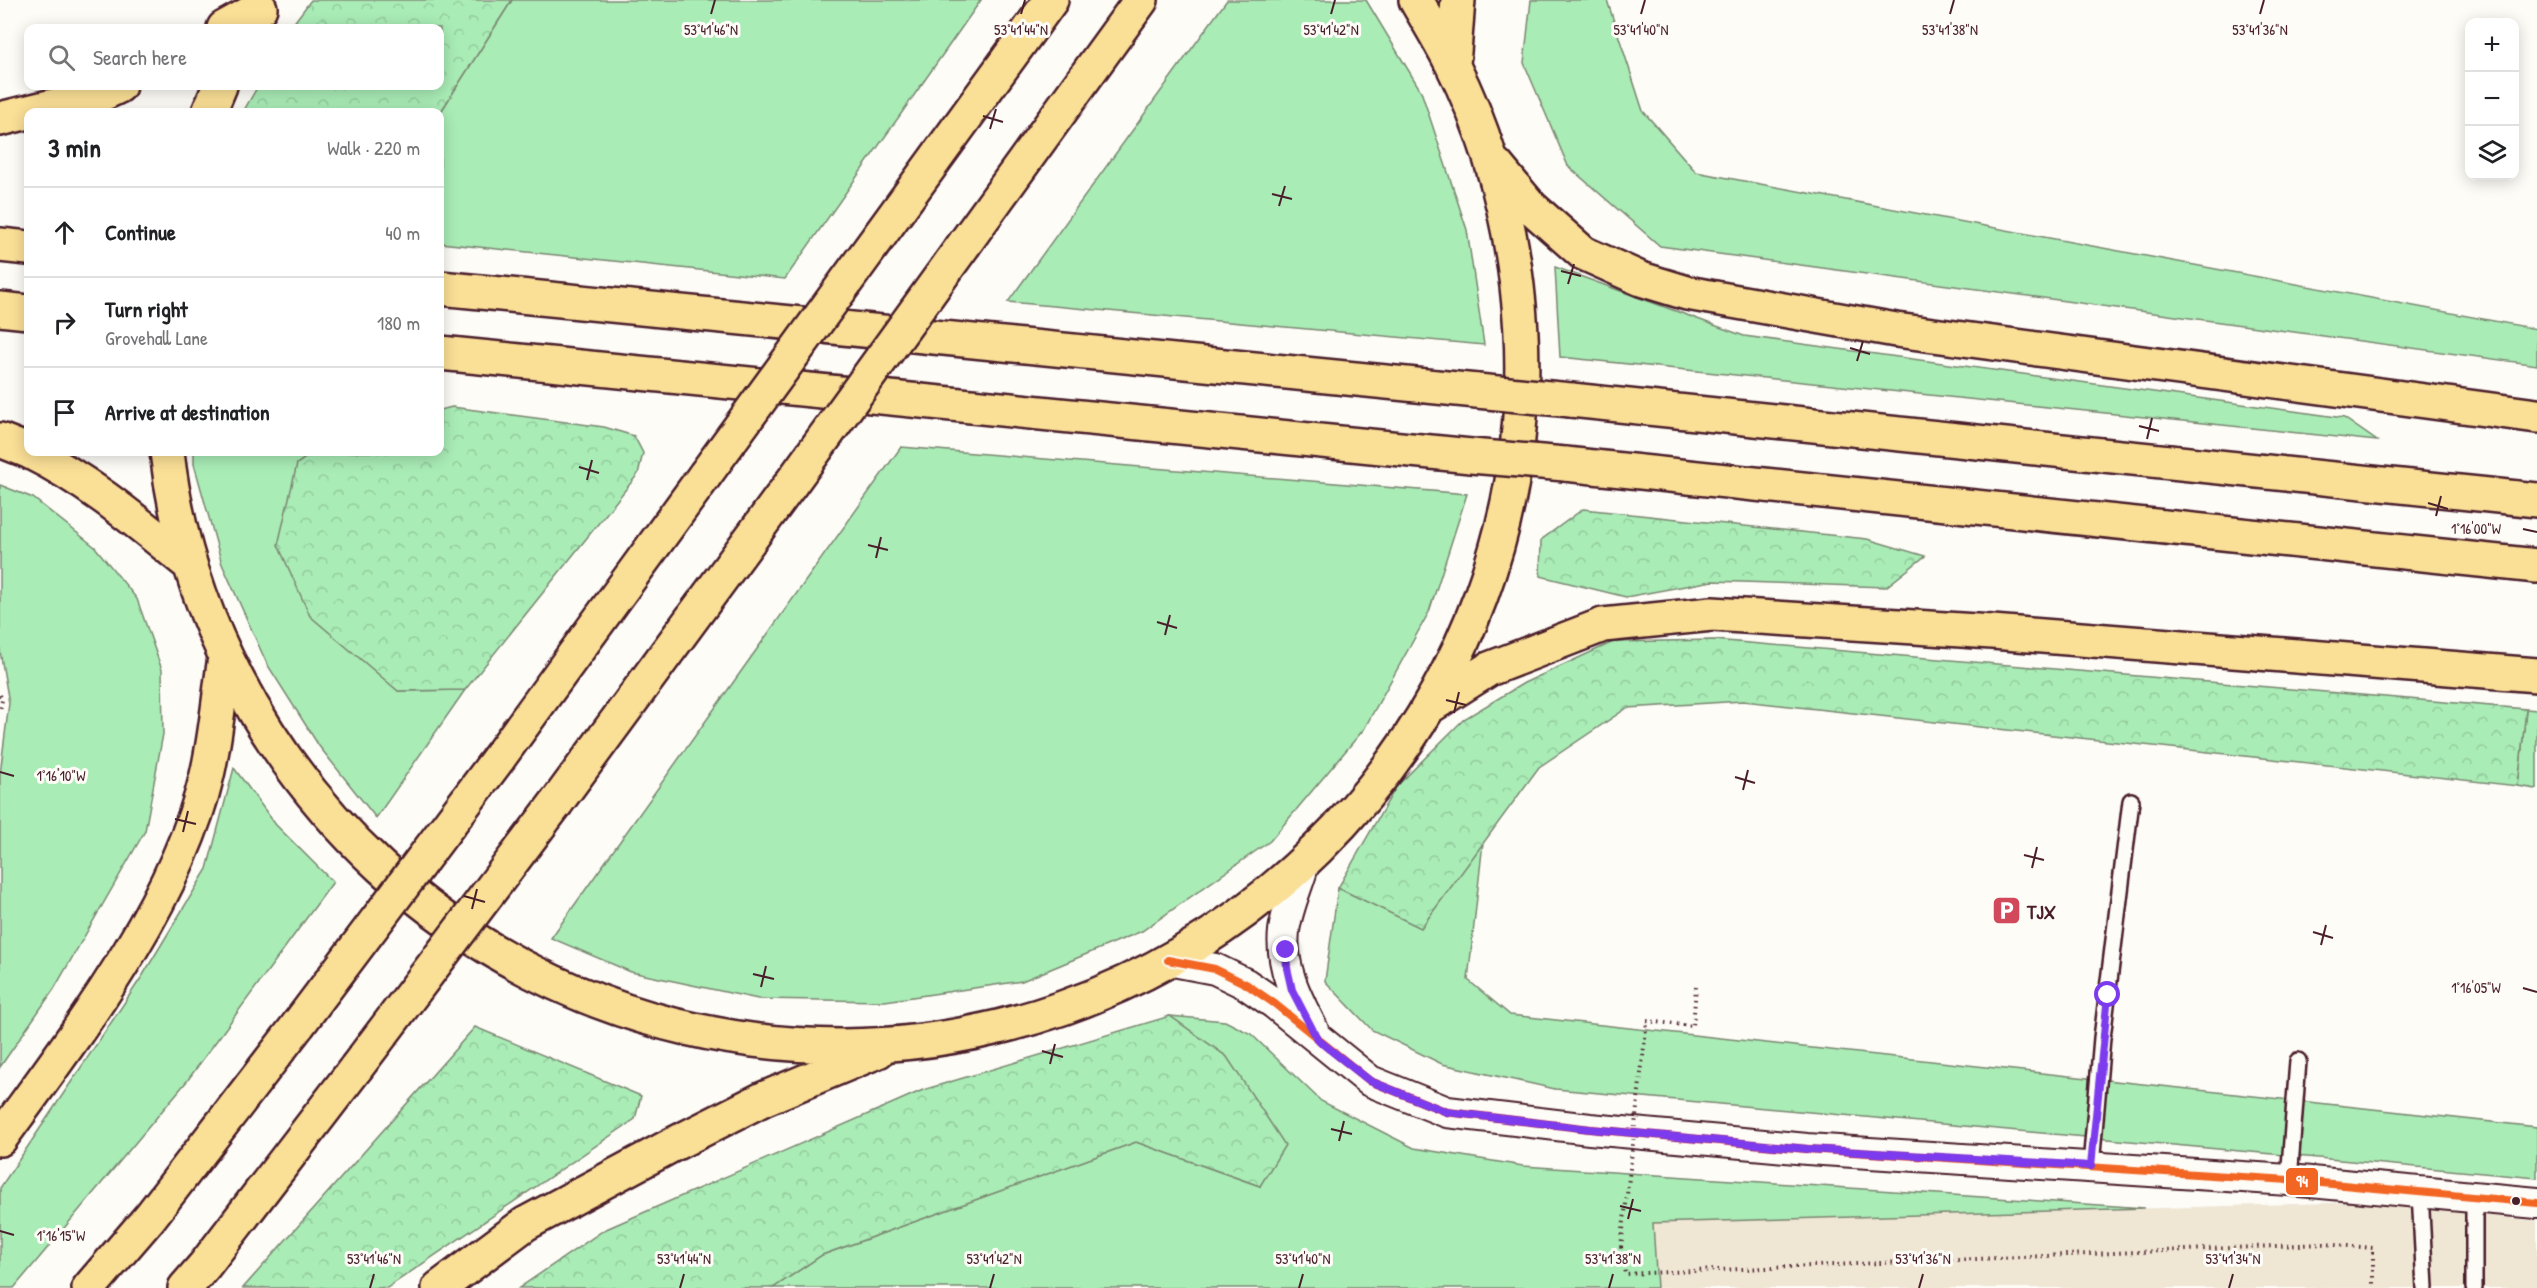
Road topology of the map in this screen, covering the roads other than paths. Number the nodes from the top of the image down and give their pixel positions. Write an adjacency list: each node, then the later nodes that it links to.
1 (1051, 0): 44 (highway, bridge)
2 (1141, 0): 45 (highway, bridge)
3 (1416, 0): 7 (highway)
4 (1458, 0): 7 (highway)
5 (258, 12): 6 (highway)
6 (232, 24)
7 (1453, 65): 14 (highway)
8 (110, 90): 10 (highway)
9 (218, 90): 11 (highway)
10 (45, 108)
11 (211, 108)
12 (24, 113): 13 (highway)
13 (0, 119)
14 (1491, 159): 21 (highway); 31 (highway)
15 (0, 245): 16 (highway)
16 (24, 248)
17 (444, 288): 26 (highway, bridge)
18 (0, 309): 19 (highway)
19 (24, 312)
20 (444, 354): 28 (highway, bridge)
21 (2537, 416)
22 (0, 440): 23 (highway)
23 (24, 449)
24 (39, 456): 27 (highway)
25 (166, 456): 27 (highway)
26 (2537, 500)
27 (189, 564): 29 (highway)
28 (2537, 566)
29 (225, 657): 36 (highway); 38 (highway)
30 (2537, 675): 31 (highway)
31 (1431, 705): 33 (highway)
32 (2132, 801): 39 (lane)
33 (1304, 863): 34 (highway); 35 (street)
34 (1168, 960): 35 (street); 36 (highway)
35 (1318, 1040): 39 (street)
36 (897, 1044): 46 (highway)
37 (2298, 1060): 40 (lane)
38 (0, 1139)
39 (2091, 1166): 40 (street)
40 (2289, 1180): 41 (street)
41 (2420, 1192): 42 (street); 47 (lane)
42 (2474, 1197): 43 (street); 48 (lane)
43 (2537, 1203)
44 (89, 1288)
45 (185, 1288)
46 (439, 1288)
47 (2425, 1288)
48 (2474, 1288)

